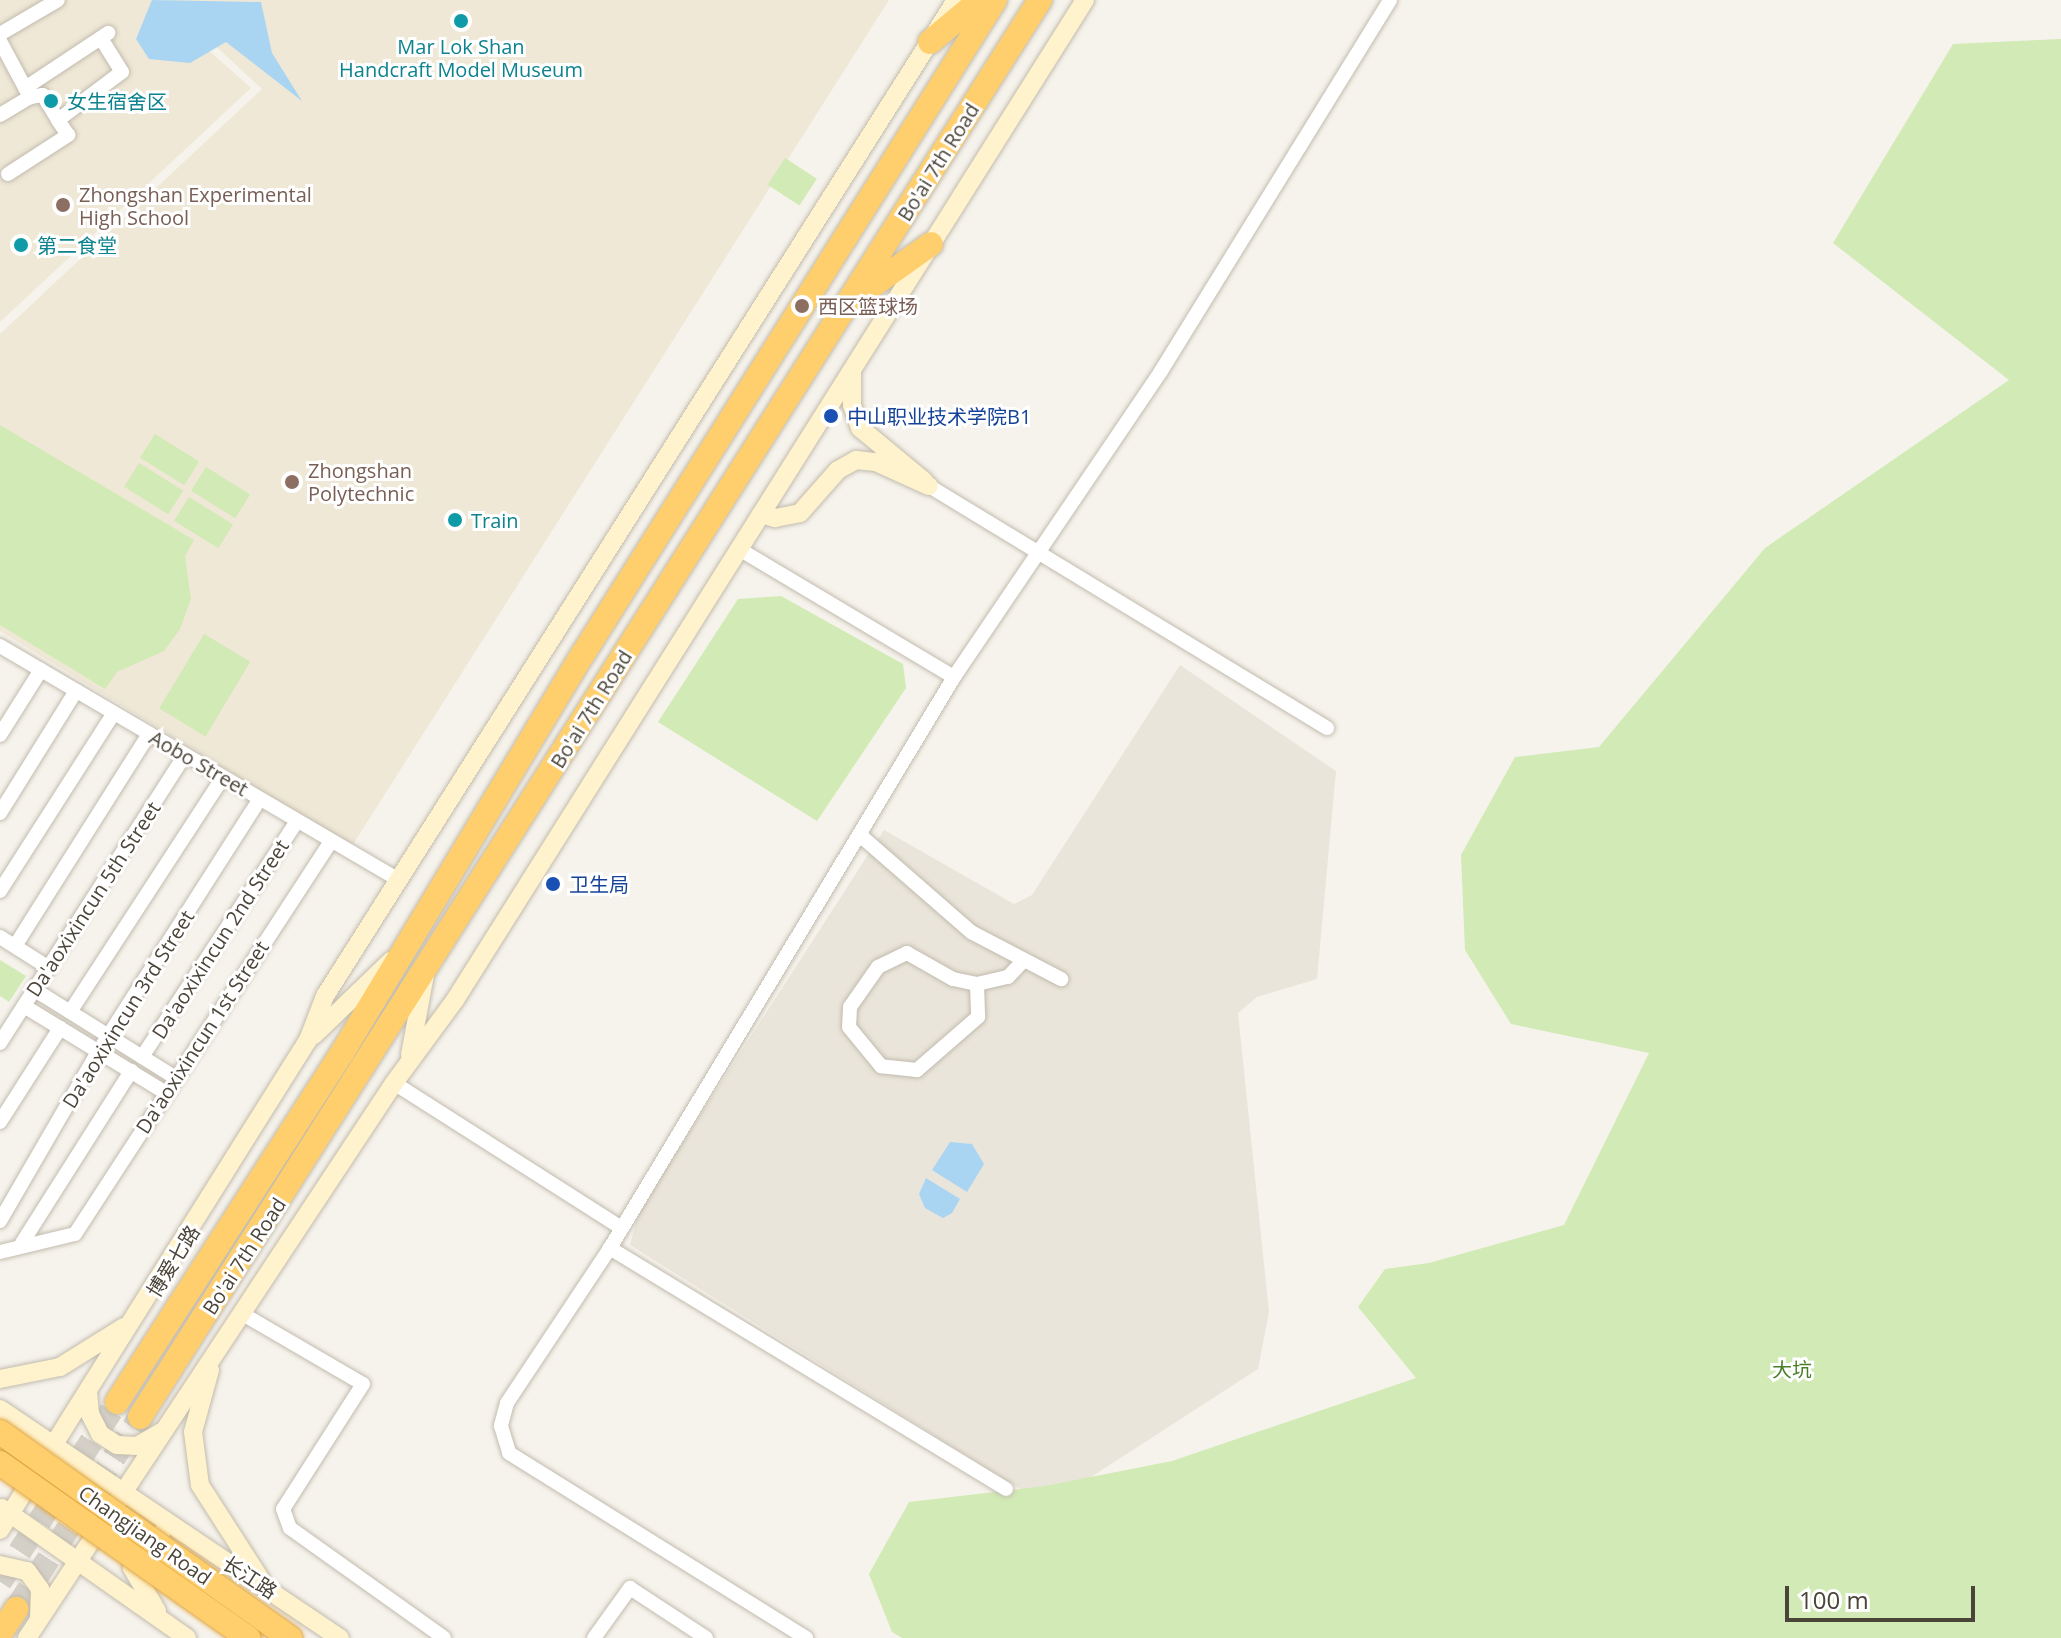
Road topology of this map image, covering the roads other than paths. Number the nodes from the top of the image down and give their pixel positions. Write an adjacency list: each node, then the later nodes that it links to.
1 (58, 0): 8 (street)
2 (956, 0): 10 (main road)
3 (980, 0): 10 (highway)
4 (995, 0): 41 (highway, Bo'ai 7th Road)
5 (1040, 0): 16 (highway, Bo'ai 7th Road)
6 (1085, 0): 15 (main road, Bo'ai 7th Road)
7 (1390, 0): 21 (street)
8 (0, 34)
9 (0, 41): 11 (street)
10 (930, 42): 37 (main road)
11 (27, 93): 12 (street); 13 (street); 13 (street)
12 (0, 115)
13 (58, 120): 14 (street)
14 (8, 174)
15 (931, 244): 16 (highway); 17 (main road, Bo'ai 7th Road)
16 (850, 301): 44 (highway, Bo'ai 7th Road)
17 (852, 371): 18 (main road); 19 (main road, Bo'ai 7th Road)
18 (929, 486): 19 (main road); 21 (street)
19 (761, 514): 20 (main road, Bo'ai 7th Road)
20 (739, 549): 24 (street); 56 (main road, Bo'ai 7th Road)
21 (1038, 553): 24 (street); 27 (street)
22 (2, 652): 23 (street, Aobo Street)
23 (41, 670): 25 (street, Aobo Street); 29 (street)
24 (954, 677): 35 (street)
25 (76, 691): 26 (street, Aobo Street); 33 (street)
26 (114, 713): 28 (street, Aobo Street); 38 (street)
27 (1327, 728)
28 (149, 734): 30 (street, Aobo Street); 40 (street)
29 (0, 735)
30 (185, 755): 31 (street, Aobo Street); 43 (street, Da'aoxixincun 5th Street)
31 (223, 777): 32 (street, Aobo Street); 49 (street)
32 (260, 799): 34 (street, Aobo Street); 52 (street, Da'aoxixincun 3rd Street)
33 (0, 813)
34 (297, 821): 36 (street, Aobo Street); 55 (street, Da'aoxixincun 2nd Street)
35 (861, 836): 42 (street); 63 (street)
36 (331, 841): 37 (street, Aobo Street); 58 (street, Da'aoxixincun 1st Street)
37 (399, 880): 53 (main road)
38 (0, 891)
39 (0, 937): 40 (street)
40 (15, 946): 43 (street)
41 (398, 954): 53 (main road); 72 (highway, Bo'ai 7th Road)
42 (1024, 960): 45 (street); 46 (street)
43 (49, 968): 47 (street, Da'aoxixincun 5th Street)
44 (425, 975): 56 (main road); 74 (highway, Bo'ai 7th Road)
45 (1061, 979)
46 (977, 984): 46 (street)
47 (35, 990): 48 (street, Da'aoxixincun 5th Street); 49 (street)
48 (24, 1006): 50 (street); 51 (street, Da'aoxixincun 5th Street)
49 (70, 1012): 52 (street)
50 (60, 1028): 54 (street); 61 (street)
51 (2, 1035)
52 (108, 1036): 54 (street, Da'aoxixincun 3rd Street); 55 (street)
53 (308, 1040): 67 (main road, 博爱七路)
54 (98, 1052): 57 (street); 62 (street, Da'aoxixincun 3rd Street)
55 (142, 1057): 58 (street)
56 (408, 1062): 59 (main road, Bo'ai 7th Road)
57 (131, 1071): 60 (street); 64 (street)
58 (174, 1077): 60 (street, Da'aoxixincun 1st Street)
59 (394, 1083): 63 (street); 68 (main road, Bo'ai 7th Road)
60 (166, 1093): 64 (street, Da'aoxixincun 1st Street)
61 (0, 1122)
62 (0, 1221)
63 (622, 1228): 65 (street)
64 (22, 1243): 66 (street)
65 (610, 1248): 79 (street); 98 (street)
66 (0, 1252)
67 (141, 1312): 70 (main road); 71 (main road, 博爱七路)
68 (241, 1313): 69 (main road, Bo'ai 7th Road); 95 (street)
69 (214, 1354): 75 (main road, Bo'ai 7th Road); 86 (main road)
70 (0, 1379)
71 (88, 1391): 75 (main road); 77 (main road, 博爱七路)
72 (117, 1402)
73 (0, 1409): 77 (main road, 长江路)
74 (140, 1417)
75 (163, 1430): 80 (main road, Bo'ai 7th Road)
76 (0, 1432): 93 (highway, Changjiang Road, bridge)
77 (52, 1448): 80 (main road, 长江路); 81 (main road, 博爱七路)
78 (0, 1463): 92 (highway, Changjiang Road, bridge)
79 (1006, 1489)
80 (122, 1494): 83 (main road, 长江路); 84 (main road, Bo'ai 7th Road)
81 (5, 1510): 82 (main road, 博爱七路); 84 (main road)
82 (0, 1530)
83 (219, 1556): 86 (main road, 长江路); 88 (main road)
84 (77, 1561): 87 (main road, Bo'ai 7th Road); 88 (main road)
85 (0, 1565): 87 (main road)
86 (265, 1585): 94 (main road, 长江路)
87 (28, 1614): 89 (highway); 90 (main road, Bo'ai 7th Road)
88 (164, 1622): 91 (main road)
89 (0, 1634)
90 (27, 1638)
91 (187, 1638)
92 (248, 1638)
93 (290, 1638)
94 (340, 1638)
95 (444, 1638)
96 (594, 1638): 97 (street)
97 (706, 1638)
98 (806, 1638)

